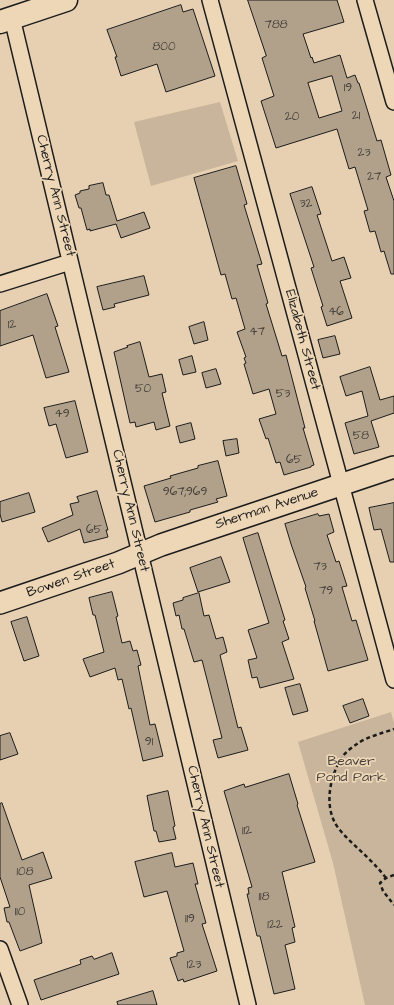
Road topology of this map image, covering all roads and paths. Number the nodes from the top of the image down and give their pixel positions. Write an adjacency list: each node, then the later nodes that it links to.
1 (66, 0): 4 (main road)
2 (210, 0): 9 (street, Elizabeth Street)
3 (365, 0): 5 (street)
4 (6, 20): 6 (street, Cherry Ann Street)
5 (394, 102)
6 (70, 262): 7 (street); 10 (street, Cherry Ann Street)
7 (0, 284)
8 (394, 467): 9 (main road, Sherman Avenue)
9 (340, 485): 10 (main road, Sherman Avenue); 12 (street, Elizabeth Street)
10 (140, 553): 11 (main road, Bowen Street); 19 (street, Cherry Ann Street)
11 (0, 603)
12 (394, 680)
13 (394, 729): 15 (path)
14 (394, 875): 15 (path)
15 (386, 878): 16 (path)
16 (394, 905)
17 (0, 949): 18 (street)
18 (20, 1005)
19 (248, 1005)

